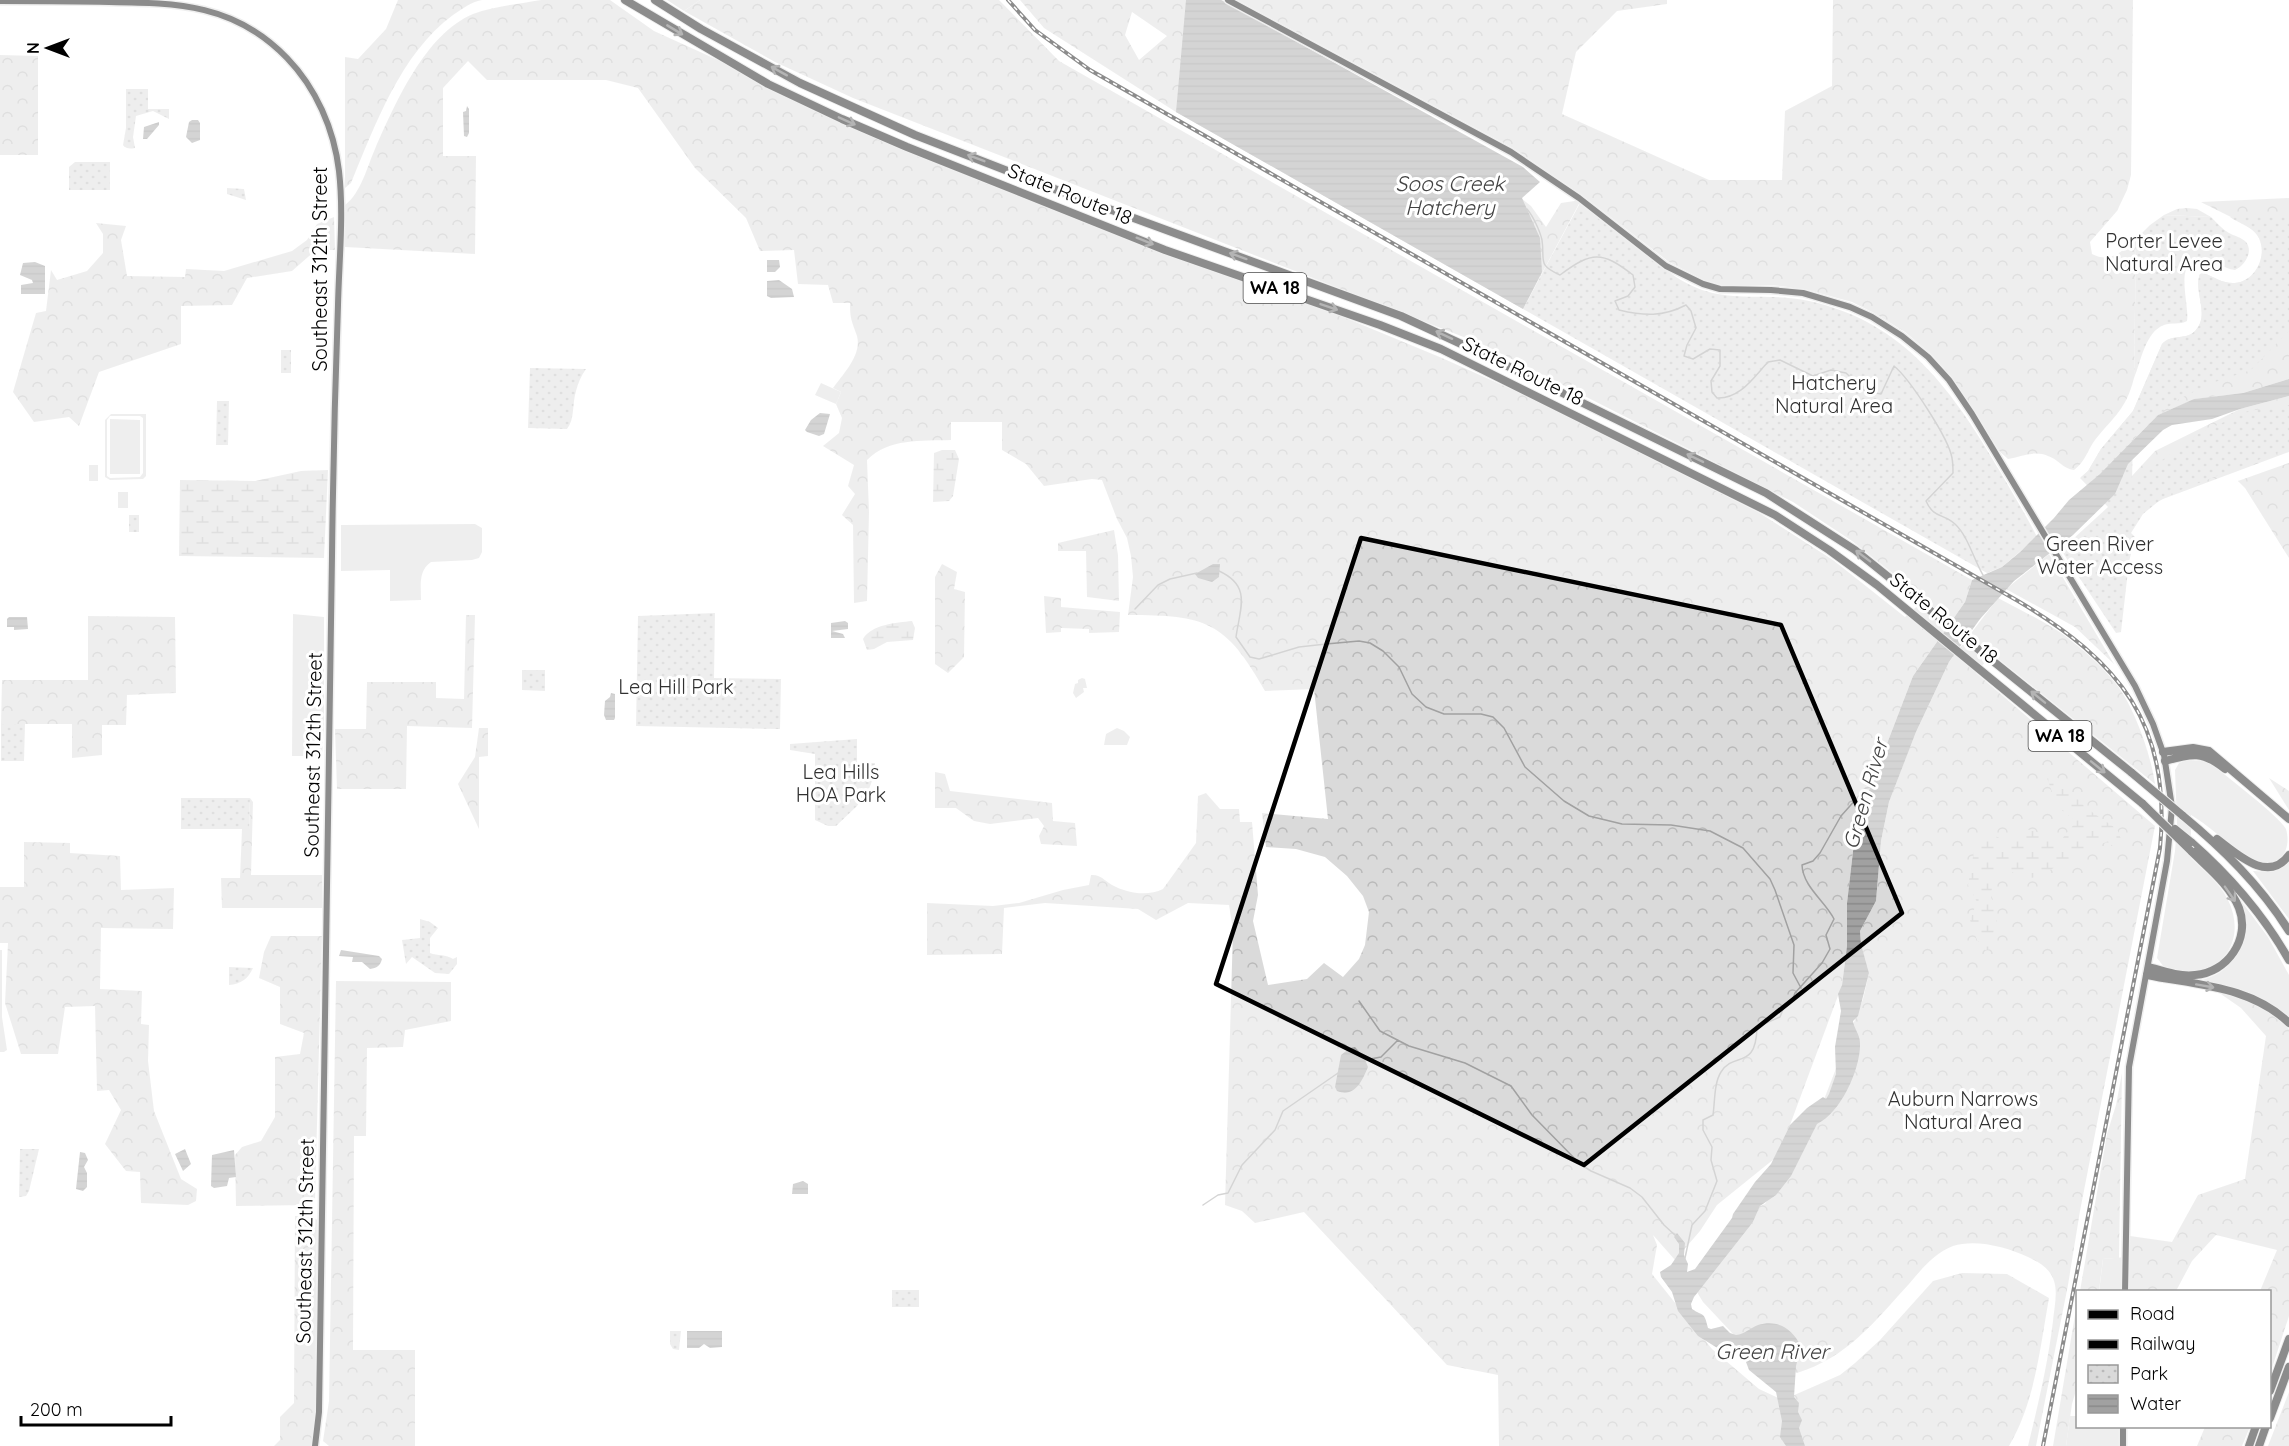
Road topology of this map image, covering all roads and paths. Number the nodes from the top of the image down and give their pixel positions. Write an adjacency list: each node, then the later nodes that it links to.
1 (625, 0): 10 (highway, State Route 18 / WA 18, one-way to 10, bridge)
2 (655, 0): 8 (highway, State Route 18 / WA 18, one-way to 2, bridge)
3 (1228, 0): 5 (main road)
4 (0, 1): 24 (main road, Southeast 312th Street)
5 (2163, 752): 6 (main road); 7 (highway)
6 (2165, 761): 9 (highway); 14 (main road)
7 (2289, 819)
8 (2195, 824): 11 (highway); 12 (highway)
9 (2289, 825)
10 (2191, 847): 13 (highway); 14 (highway, one-way to 14)
11 (2289, 855)
12 (2289, 931)
13 (2289, 960)
14 (2148, 971): 15 (highway, one-way to 15); 16 (main road)
15 (2289, 1023)
16 (2125, 1290)
17 (2289, 1339): 19 (highway)
18 (2289, 1367): 20 (highway)
19 (2271, 1388)
20 (2271, 1415)
21 (2123, 1428): 25 (main road)
22 (2255, 1428): 26 (highway)
23 (2265, 1428): 27 (highway)
24 (315, 1446)
25 (2123, 1446)
26 (2249, 1446)
27 (2259, 1446)

